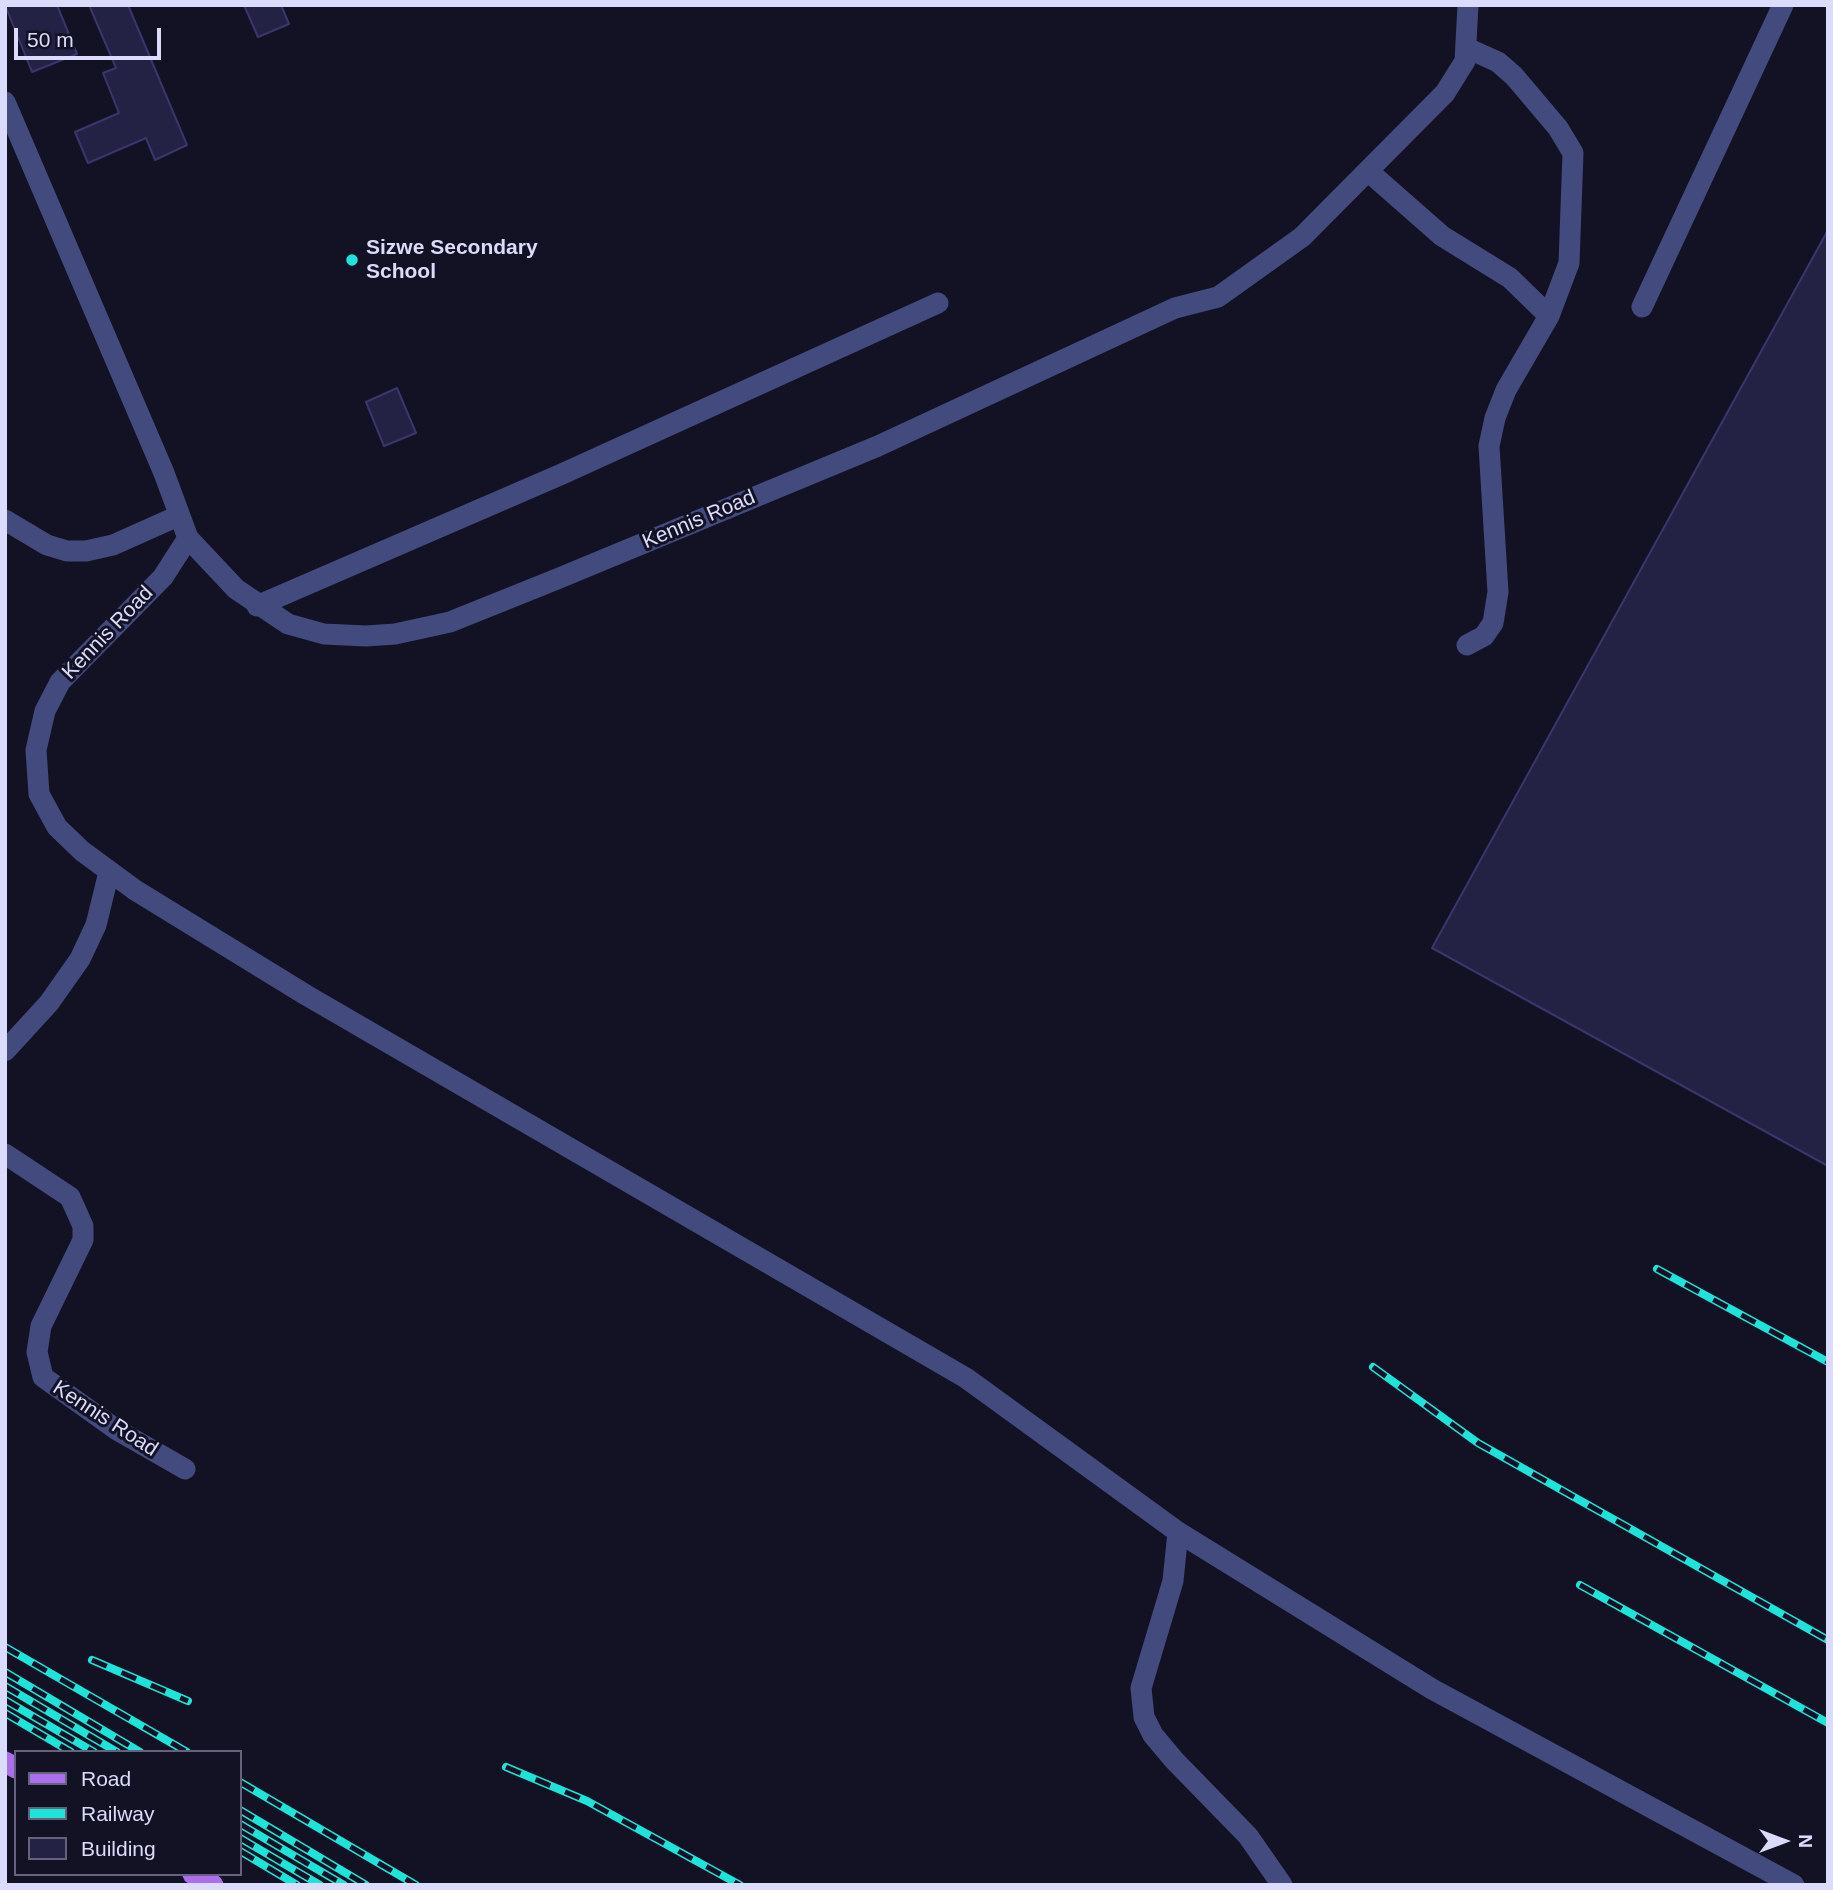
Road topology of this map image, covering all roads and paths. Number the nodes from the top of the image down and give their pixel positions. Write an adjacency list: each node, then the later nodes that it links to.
1 (1468, 5): 3 (street)
2 (1783, 5): 7 (street)
3 (1467, 48): 5 (street); 8 (street)
4 (5, 102): 9 (street, Kennis Road)
5 (1368, 171): 8 (street); 12 (street, Kennis Road)
6 (938, 303): 12 (street)
7 (1642, 307)
8 (1549, 316): 13 (street)
9 (178, 516): 10 (street); 11 (street, Kennis Road)
10 (5, 520)
11 (188, 538): 12 (street, Kennis Road); 14 (street, Kennis Road)
12 (257, 606)
13 (1467, 645)
14 (108, 872): 15 (street); 18 (street, Kennis Road)
15 (5, 1051)
16 (5, 1154): 17 (street, Kennis Road)
17 (185, 1469)
18 (1178, 1532): 21 (street); 22 (street, Kennis Road)
19 (197, 1876): 20 (main road)
20 (213, 1885)
21 (1283, 1885)
22 (1794, 1885)

